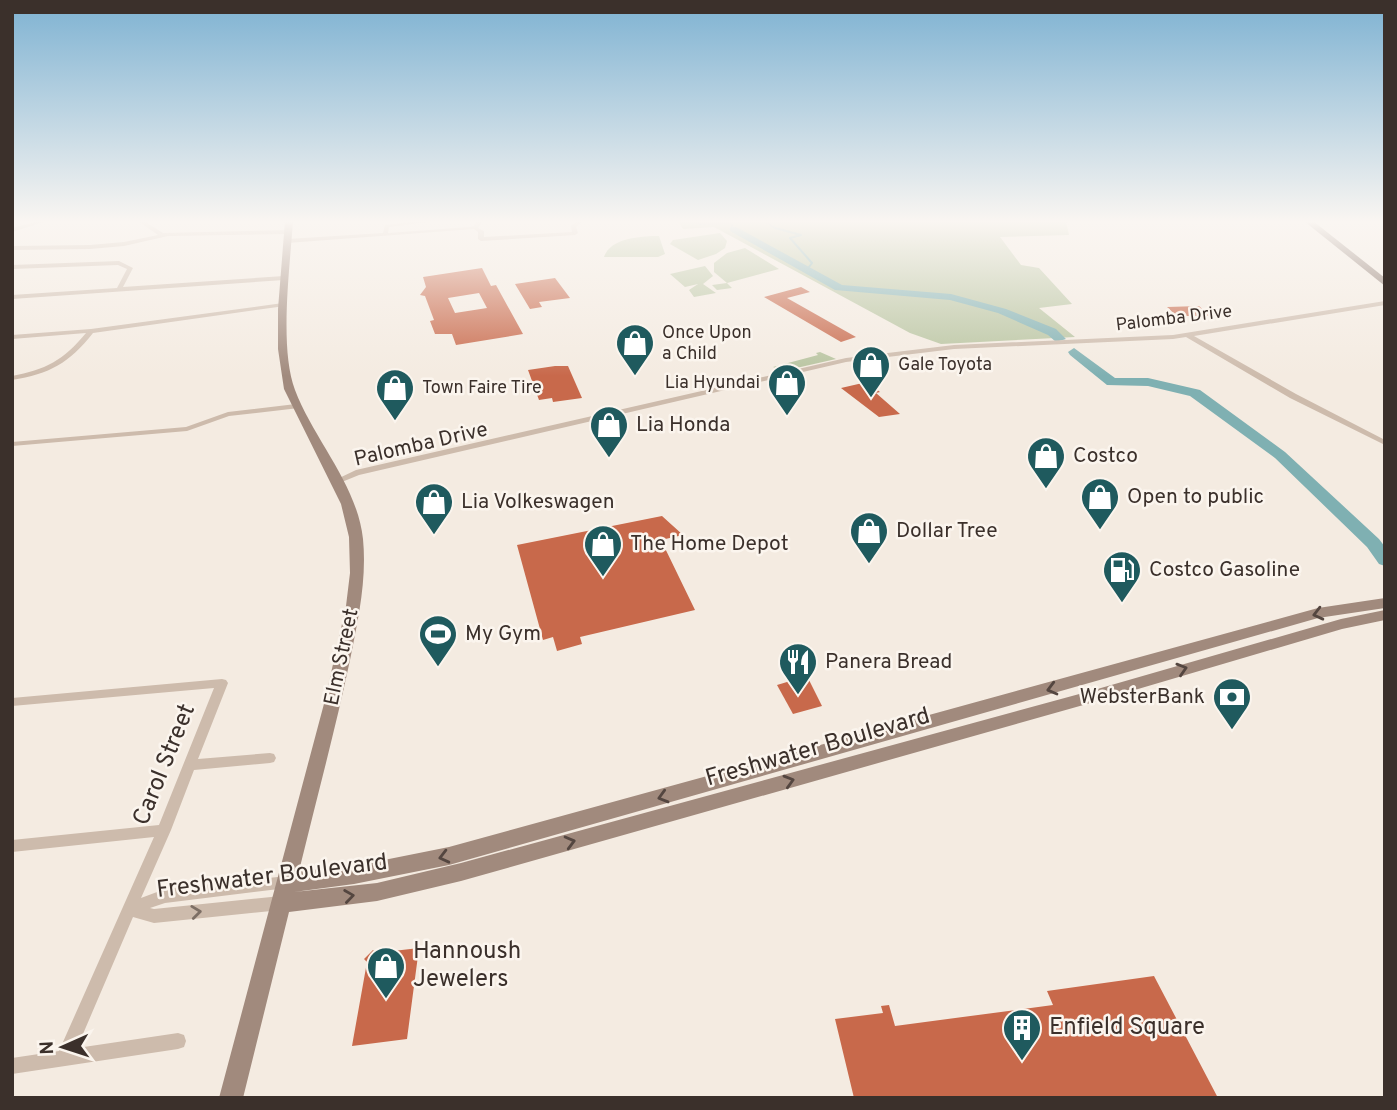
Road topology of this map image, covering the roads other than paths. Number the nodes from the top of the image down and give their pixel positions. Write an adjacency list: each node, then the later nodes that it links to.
1 (128, 273): 4 (street)
2 (284, 273): 3 (main road, Elm Street)
3 (284, 278): 4 (street); 7 (main road, Elm Street)
4 (119, 290): 5 (street)
5 (12, 297)
6 (1385, 303): 10 (street, Palomba Drive)
7 (283, 305): 8 (street); 15 (main road, Elm Street)
8 (91, 331): 9 (street); 12 (street)
9 (12, 337)
10 (1191, 337): 11 (street, Palomba Drive); 16 (street)
11 (849, 362): 13 (street, Palomba Drive); 14 (street, Palomba Drive)
12 (12, 378)
13 (706, 391): 14 (street, Palomba Drive); 18 (street, Palomba Drive)
14 (718, 394): 18 (street, Palomba Drive)
15 (296, 406): 17 (street); 18 (main road, Elm Street)
16 (1385, 443)
17 (12, 444)
18 (337, 481): 29 (main road, Elm Street)
19 (1385, 603): 21 (main road, Freshwater Boulevard, one-way to 21)
20 (1385, 615): 22 (main road, Freshwater Boulevard)
21 (1227, 639): 22 (main road); 24 (main road, Freshwater Boulevard, one-way to 24)
22 (1241, 652): 24 (main road, Freshwater Boulevard, one-way to 22)
23 (12, 702): 26 (street, Carol Street)
24 (947, 727): 29 (main road, Freshwater Boulevard)
25 (270, 758): 26 (street)
26 (191, 765): 27 (street, Carol Street)
27 (164, 830): 28 (street); 30 (street, Carol Street)
28 (12, 846)
29 (284, 892): 30 (street, Freshwater Boulevard); 30 (street, Freshwater Boulevard, one-way to 29); 34 (main road, Elm Street)
30 (130, 909): 32 (street, Carol Street)
31 (178, 1041): 32 (street)
32 (65, 1056): 33 (street)
33 (12, 1066)
34 (231, 1098)

